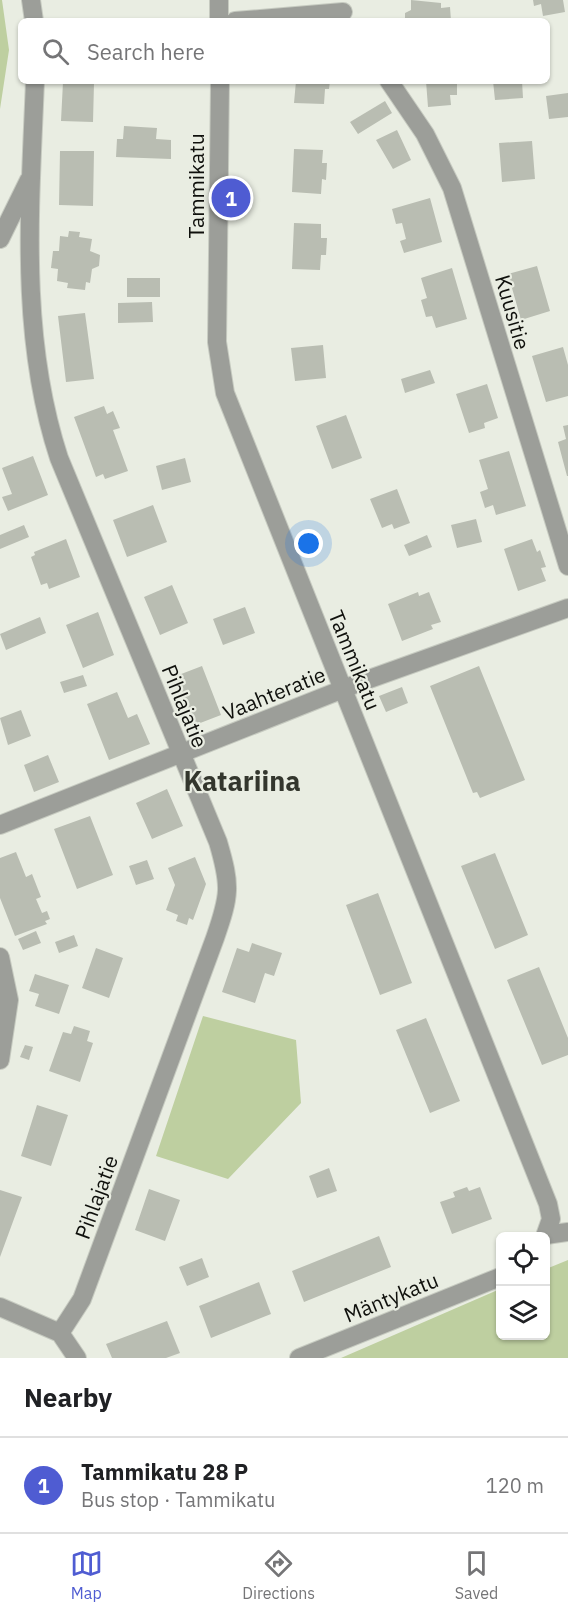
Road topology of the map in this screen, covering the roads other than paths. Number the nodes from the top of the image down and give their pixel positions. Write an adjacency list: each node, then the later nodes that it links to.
1 (31, 0): 4 (street)
2 (219, 0): 5 (street)
3 (347, 11): 6 (street)
4 (34, 18)
5 (219, 18)
6 (269, 18)
7 (35, 84): 10 (street, Pihlajatie)
8 (219, 84): 14 (street, Tammikatu)
9 (391, 84): 12 (street, Kuusitie)
10 (31, 176): 11 (street); 15 (street, Pihlajatie)
11 (0, 239)
12 (568, 566)
13 (568, 608): 14 (street, Vaahteratie)
14 (342, 690): 15 (street, Vaahteratie); 19 (street, Tammikatu)
15 (180, 756): 16 (street, Vaahteratie); 24 (street, Pihlajatie)
16 (0, 825)
17 (0, 957): 18 (street)
18 (0, 1060)
19 (547, 1232)
20 (568, 1232): 21 (street)
21 (550, 1235)
22 (496, 1279): 26 (street, Mäntykatu)
23 (0, 1307): 24 (street)
24 (60, 1332): 25 (street)
25 (77, 1358)
26 (299, 1358)

